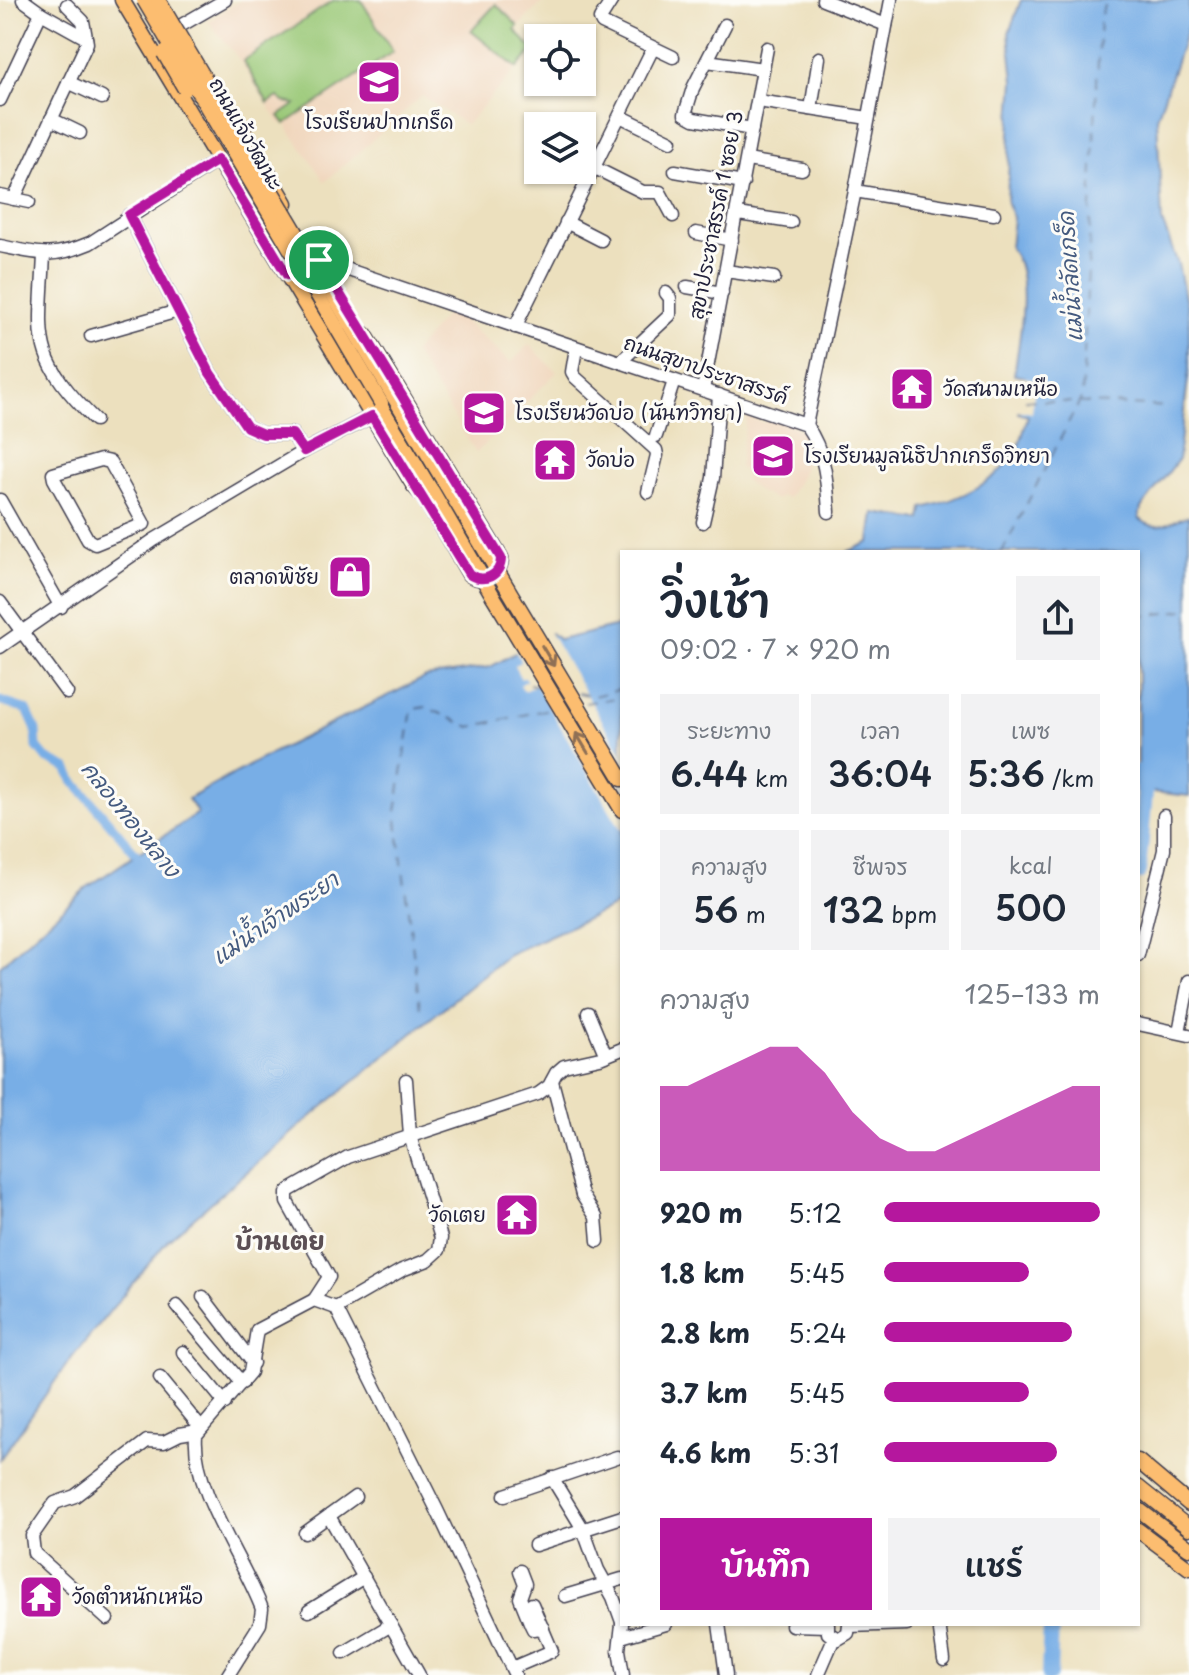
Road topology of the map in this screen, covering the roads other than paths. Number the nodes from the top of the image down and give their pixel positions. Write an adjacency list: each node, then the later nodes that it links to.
1 (23, 0): 12 (street)
2 (122, 0): 34 (main road, ถนนแจ้งวัฒนะ)
3 (133, 0): 72 (main road, bridge)
4 (144, 0): 72 (main road, ถนนแจ้งวัฒนะ, bridge)
5 (158, 0): 90 (main road, ถนนแจ้งวัฒนะ, one-way to 90, bridge)
6 (165, 0): 15 (main road, ถนนแจ้งวัฒนะ)
7 (225, 0): 15 (street)
8 (612, 0): 17 (street)
9 (823, 0): 14 (street)
10 (891, 0): 14 (street, ถนนสุขาประชาสรรค์)
11 (67, 5): 16 (street)
12 (41, 13): 16 (street); 25 (street)
13 (725, 25): 21 (street)
14 (886, 25): 29 (street, ถนนสุขาประชาสรรค์)
15 (180, 26): 57 (main road, ถนนแจ้งวัฒนะ)
16 (86, 38): 23 (street)
17 (653, 48): 19 (street); 28 (street)
18 (767, 48): 22 (street, สุขาประชาสรรค์ 1 ซอย 3)
19 (673, 57)
20 (819, 58): 27 (street)
21 (707, 61): 22 (street); 31 (street)
22 (763, 69): 26 (street, สุขาประชาสรรค์ 1 ซอย 3)
23 (68, 82): 24 (street); 30 (street)
24 (102, 98)
25 (0, 100)
26 (758, 101): 27 (street); 31 (street, สุขาประชาสรรค์ 1 ซอย 3)
27 (811, 109): 29 (street)
28 (620, 116): 33 (street); 36 (street)
29 (868, 118): 42 (street, ถนนสุขาประชาสรรค์)
30 (51, 119): 32 (street); 44 (street)
31 (752, 129): 35 (street, สุขาประชาสรรค์ 1 ซอย 3)
32 (80, 133)
33 (671, 141)
34 (218, 160): 48 (street); 59 (main road, ถนนแจ้งวัฒนะ)
35 (747, 160): 38 (street); 40 (street, สุขาประชาสรรค์ 1 ซอย 3)
36 (596, 161)
37 (596, 168): 49 (street)
38 (802, 169)
39 (675, 171): 40 (street)
40 (743, 183): 46 (street, สุขาประชาสรรค์ 1 ซอย 3)
41 (585, 184): 50 (street)
42 (855, 191): 47 (street); 74 (street, ถนนสุขาประชาสรรค์)
43 (0, 196): 44 (street)
44 (14, 199): 45 (street)
45 (29, 202)
46 (738, 214): 51 (street); 54 (street, สุขาประชาสรรค์ 1 ซอย 3)
47 (994, 214)
48 (129, 215): 56 (street); 64 (street)
49 (673, 216)
50 (566, 222): 53 (street); 65 (street)
51 (791, 222)
52 (696, 233): 54 (street)
53 (601, 240)
54 (732, 240): 58 (street, สุขาประชาสรรค์ 1 ซอย 3)
55 (0, 247): 56 (street)
56 (44, 255): 73 (street)
57 (319, 260): 59 (main road); 65 (street, ถนนสุขาประชาสรรค์); 77 (main road, ถนนแจ้งวัฒนะ)
58 (726, 271): 60 (street); 63 (street, สุขาประชาสรรค์ 1 ซอย 3)
59 (287, 275): 72 (main road, ถนนแจ้งวัฒนะ)
60 (774, 278)
61 (687, 287): 63 (street)
62 (666, 293): 68 (street)
63 (722, 293): 70 (street, สุขาประชาสรรค์ 1 ซอย 3)
64 (178, 311): 66 (street); 76 (street)
65 (515, 327): 67 (street, ถนนสุขาประชาสรรค์)
66 (91, 336)
67 (576, 348): 68 (street, ถนนสุขาประชาสรรค์); 78 (street)
68 (620, 362): 69 (street, ถนนสุขาประชาสรรค์)
69 (674, 381): 70 (street, ถนนสุขาประชาสรรค์); 75 (street)
70 (703, 390): 71 (street, ถนนสุขาประชาสรรค์)
71 (719, 395): 74 (street, ถนนสุขาประชาสรรค์); 82 (street)
72 (376, 409): 76 (street); 79 (main road, ถนนแจ้งวัฒนะ); 91 (main road, ถนนแจ้งวัฒนะ, one-way to 72, bridge)
73 (95, 420)
74 (806, 425): 81 (street)
75 (656, 436)
76 (304, 451): 84 (street)
77 (451, 479): 79 (main road); 79 (main road, ถนนแจ้งวัฒนะ)
78 (648, 492)
79 (423, 496)
80 (0, 500): 86 (street)
81 (829, 512)
82 (703, 522)
83 (144, 524): 83 (street); 84 (street)
84 (154, 540): 86 (street)
85 (0, 602): 87 (street)
86 (61, 607): 87 (street)
87 (21, 632): 88 (street); 89 (street)
88 (0, 647)
89 (67, 693)
90 (620, 776)
91 (620, 807)
92 (1164, 816): 93 (street)
93 (1140, 947)
94 (1189, 981): 97 (street)
95 (588, 1013): 99 (street)
96 (1140, 1024): 97 (street)
97 (1184, 1034)
98 (620, 1050): 99 (street)
99 (606, 1056): 101 (street)
100 (406, 1080): 102 (street)
101 (552, 1081): 102 (street); 103 (street)
102 (410, 1136): 105 (street); 107 (street)
103 (598, 1241)
104 (203, 1297): 109 (street)
105 (314, 1300): 107 (street); 109 (street)
106 (177, 1306): 111 (street)
107 (336, 1308): 150 (street)
108 (183, 1352): 112 (street)
109 (253, 1363): 111 (street)
110 (160, 1378): 113 (street)
111 (242, 1383): 112 (street)
112 (225, 1403): 113 (street)
113 (199, 1429): 138 (street); 152 (street)
114 (617, 1457): 116 (street)
115 (1140, 1463): 120 (main road)
116 (552, 1478): 118 (street); 125 (street)
117 (1140, 1489): 124 (main road)
118 (505, 1495)
119 (355, 1497): 122 (street)
120 (1189, 1504)
121 (1140, 1511): 129 (main road)
122 (329, 1516): 127 (street); 132 (street)
123 (620, 1518): 125 (street)
124 (1189, 1528)
125 (583, 1529): 128 (street); 134 (street)
126 (1140, 1531): 130 (main road)
127 (305, 1533)
128 (535, 1545)
129 (1189, 1548)
130 (1189, 1568)
131 (520, 1571): 146 (street)
132 (364, 1577): 137 (street); 140 (street)
133 (620, 1579): 134 (street)
134 (604, 1583): 135 (street); 139 (street)
135 (565, 1596)
136 (532, 1604): 146 (street)
137 (309, 1611)
138 (107, 1619)
139 (620, 1620)
140 (391, 1625): 148 (street); 151 (street)
141 (719, 1626): 154 (street)
142 (827, 1626): 147 (street)
143 (849, 1626): 147 (street)
144 (939, 1626): 149 (street)
145 (622, 1627): 153 (street)
146 (543, 1628): 150 (street)
147 (834, 1638): 155 (street)
148 (344, 1653)
149 (944, 1660)
150 (514, 1671)
151 (416, 1674)
152 (228, 1675)
153 (623, 1675)
154 (726, 1675)
155 (818, 1675)

